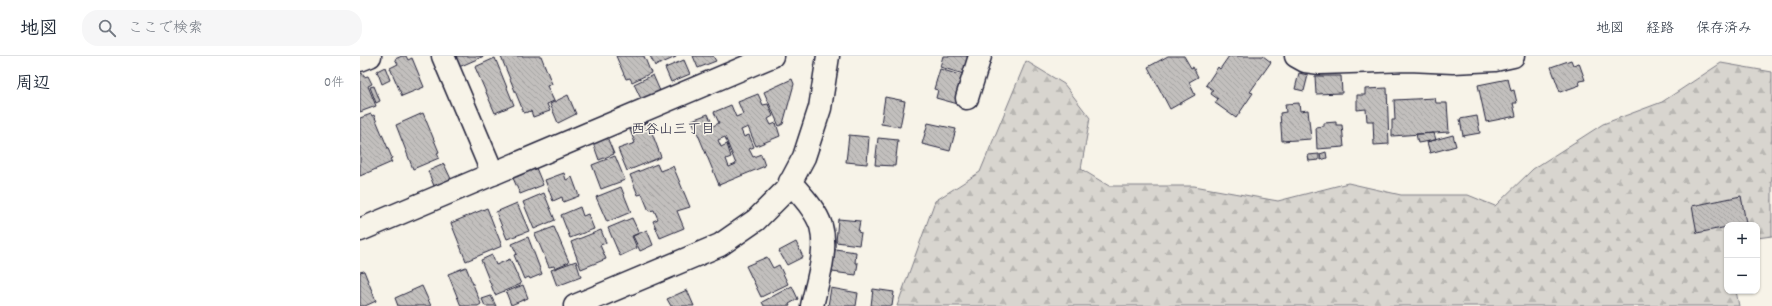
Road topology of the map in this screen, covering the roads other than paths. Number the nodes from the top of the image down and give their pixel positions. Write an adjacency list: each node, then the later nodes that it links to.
1 (370, 56): 9 (street)
2 (443, 56): 11 (street)
3 (772, 56): 11 (street)
4 (828, 56): 12 (street)
5 (980, 56): 10 (street)
6 (1296, 56): 8 (street)
7 (1513, 56): 8 (street)
8 (1408, 58)
9 (360, 60)
10 (967, 98)
11 (493, 174): 13 (street)
12 (790, 182): 14 (street); 15 (street)
13 (360, 230)
14 (575, 306)
15 (812, 306)

